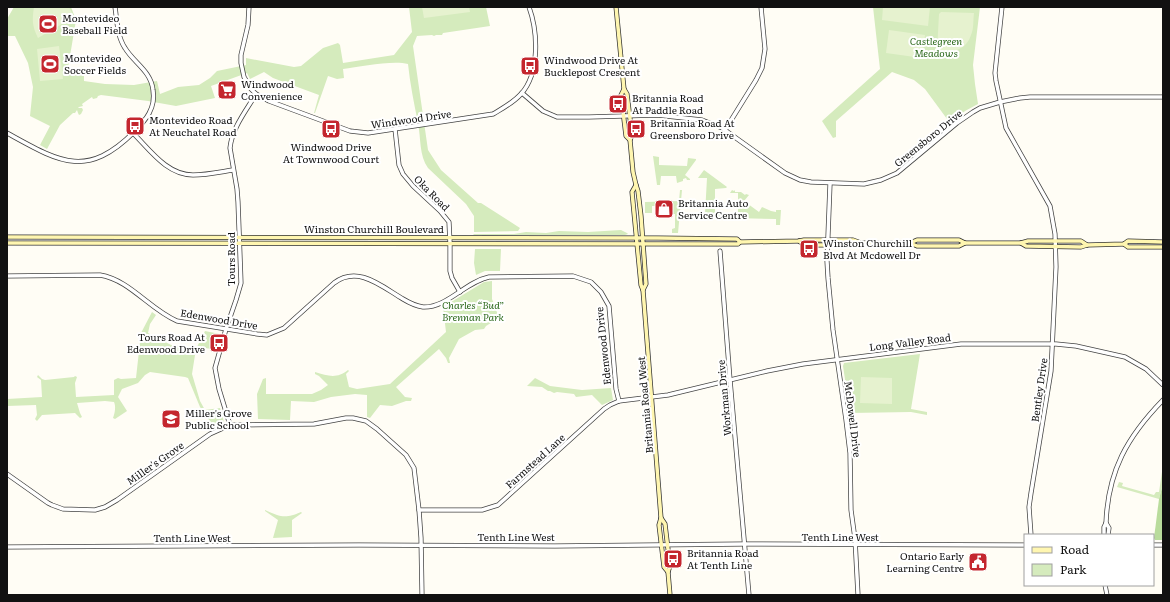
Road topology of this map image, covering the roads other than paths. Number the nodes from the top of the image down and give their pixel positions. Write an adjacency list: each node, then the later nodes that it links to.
1 (115, 7): 17 (street)
2 (249, 7): 9 (street, Windwood Drive)
3 (529, 7): 8 (street, Windwood Drive)
4 (616, 7): 7 (main road, Britannia Road West)
5 (761, 7): 15 (street)
6 (1002, 7): 11 (street, Bentley Drive)
7 (624, 89): 12 (main road, Britannia Road West); 13 (main road, Britannia Road West)
8 (522, 93): 12 (street, Greensboro Drive); 14 (street, Windwood Drive)
9 (256, 94): 14 (street, Windwood Drive); 19 (street, Tours Road)
10 (1163, 97): 11 (street, Greensboro Drive)
11 (1000, 102): 20 (street, Greensboro Drive); 29 (street, Bentley Drive)
12 (624, 116): 13 (street, Greensboro Drive); 18 (main road, Britannia Road West)
13 (630, 116): 15 (street, Greensboro Drive); 18 (main road, Britannia Road West)
14 (395, 130): 24 (street, Oka Road)
15 (725, 130): 20 (street, Greensboro Drive)
16 (7, 133): 17 (street)
17 (133, 133): 19 (street)
18 (630, 140): 21 (main road, Britannia Road West)
19 (233, 170): 23 (street, Tours Road)
20 (830, 184): 27 (street, McDowell Drive)
21 (636, 185): 25 (main road, Britannia Road West); 26 (main road, Britannia Road West)
22 (7, 237): 23 (main road, Winston Churchill Boulevard)
23 (239, 237): 24 (main road, Winston Churchill Boulevard); 33 (street, Tours Road)
24 (450, 237): 25 (main road, Winston Churchill Boulevard); 34 (street, Oka Road)
25 (637, 238): 26 (main road, Winston Churchill Boulevard); 37 (main road, Britannia Road West)
26 (643, 238): 31 (main road, Winston Churchill Boulevard); 38 (main road, Britannia Road West)
27 (828, 240): 28 (main road, Winston Churchill Boulevard); 35 (main road, Winston Churchill Boulevard); 40 (street, McDowell Drive)
28 (799, 241): 31 (main road, Winston Churchill Boulevard); 40 (main road, Winston Churchill Boulevard)
29 (1055, 241): 36 (main road, Winston Churchill Boulevard); 41 (main road, Winston Churchill Boulevard); 42 (street, Bentley Drive)
30 (7, 242): 33 (main road, Winston Churchill Boulevard)
31 (740, 242): 38 (main road, Winston Churchill Boulevard)
32 (1163, 242): 39 (main road, Winston Churchill Boulevard)
33 (240, 243): 34 (main road, Winston Churchill Boulevard); 48 (street, Tours Road)
34 (450, 243): 37 (main road, Winston Churchill Boulevard); 47 (street, Oka Road)
35 (861, 243): 36 (main road, Winston Churchill Boulevard); 40 (main road, Winston Churchill Boulevard)
36 (1021, 243): 42 (main road, Winston Churchill Boulevard)
37 (637, 244): 38 (main road, Winston Churchill Boulevard); 46 (main road, Britannia Road West)
38 (643, 244): 46 (main road, Britannia Road West)
39 (1124, 244): 41 (main road, Winston Churchill Boulevard); 43 (main road, Winston Churchill Boulevard)
40 (828, 245): 50 (street, McDowell Drive)
41 (1087, 245): 42 (main road, Winston Churchill Boulevard)
42 (1056, 247): 49 (street, Bentley Drive)
43 (1163, 247)
44 (720, 251): 51 (street, Workman Drive)
45 (7, 276): 48 (street, Edenwood Drive)
46 (643, 290): 53 (main road, Britannia Road West)
47 (460, 292): 48 (street, Edenwood Drive); 55 (street, Edenwood Drive)
48 (226, 329): 56 (street, Tours Road)
49 (1052, 344): 50 (street, Long Valley Road); 52 (street, Long Valley Road); 61 (street, Bentley Drive)
50 (836, 360): 51 (street, Long Valley Road); 68 (street, McDowell Drive)
51 (730, 380): 53 (street, Long Valley Road); 64 (street, Workman Drive)
52 (1163, 385)
53 (652, 397): 55 (street, Farmstead Lane); 59 (main road, Britannia Road West)
54 (1163, 400): 60 (street)
55 (620, 401): 58 (street, Farmstead Lane)
56 (230, 425): 57 (street, Miller's Grove); 58 (street, Miller's Grove)
57 (7, 474)
58 (419, 510): 65 (street, Miller's Grove)
59 (662, 518): 66 (main road, Britannia Road West); 67 (main road, Britannia Road West)
60 (1106, 524): 62 (street); 63 (street)
61 (1031, 534)
62 (1104, 534)
63 (1108, 534)
64 (744, 544): 67 (street, Tenth Line West); 68 (street, Tenth Line West); 74 (street, Workman Drive)
65 (421, 545): 66 (street, Tenth Line West); 70 (street, Tenth Line West); 72 (street, Miller's Grove)
66 (661, 545): 67 (street, Tenth Line West); 71 (main road, Britannia Road West)
67 (667, 545): 71 (main road, Britannia Road West)
68 (855, 545): 69 (street, Tenth Line West); 75 (street, McDowell Drive)
69 (1024, 546)
70 (7, 547)
71 (668, 572): 73 (main road, Britannia Road West)
72 (422, 595)
73 (670, 595)
74 (749, 595)
75 (858, 595)

